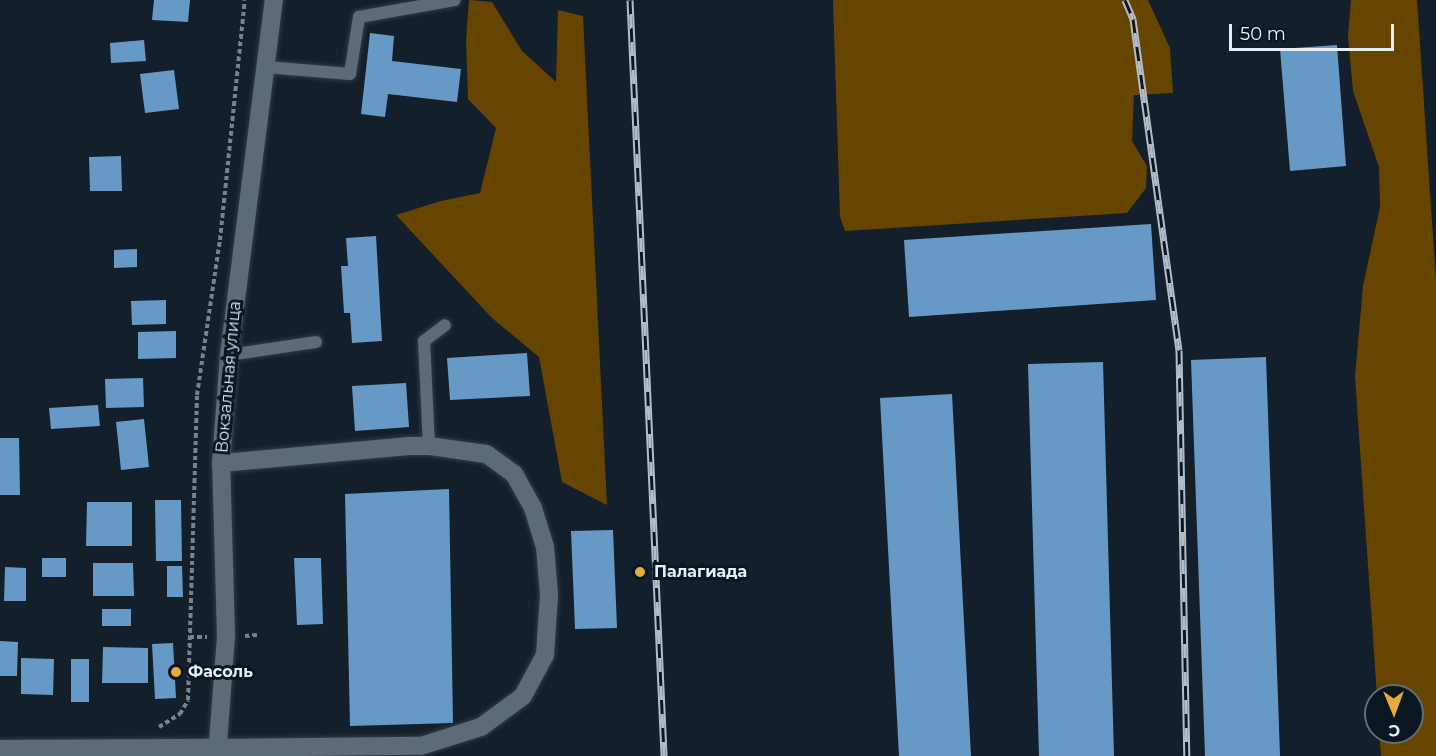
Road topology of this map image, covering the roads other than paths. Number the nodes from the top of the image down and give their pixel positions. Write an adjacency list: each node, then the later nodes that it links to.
1 (274, 0): 3 (main road, Вокзальная улица)
2 (454, 0): 3 (lane)
3 (266, 67): 6 (main road, Вокзальная улица)
4 (445, 325): 7 (lane)
5 (316, 342): 6 (lane)
6 (229, 355): 8 (main road, Вокзальная улица)
7 (429, 446): 8 (main road); 10 (main road)
8 (221, 463): 10 (main road, Вокзальная улица)
9 (0, 749): 10 (main road)
10 (217, 752)

